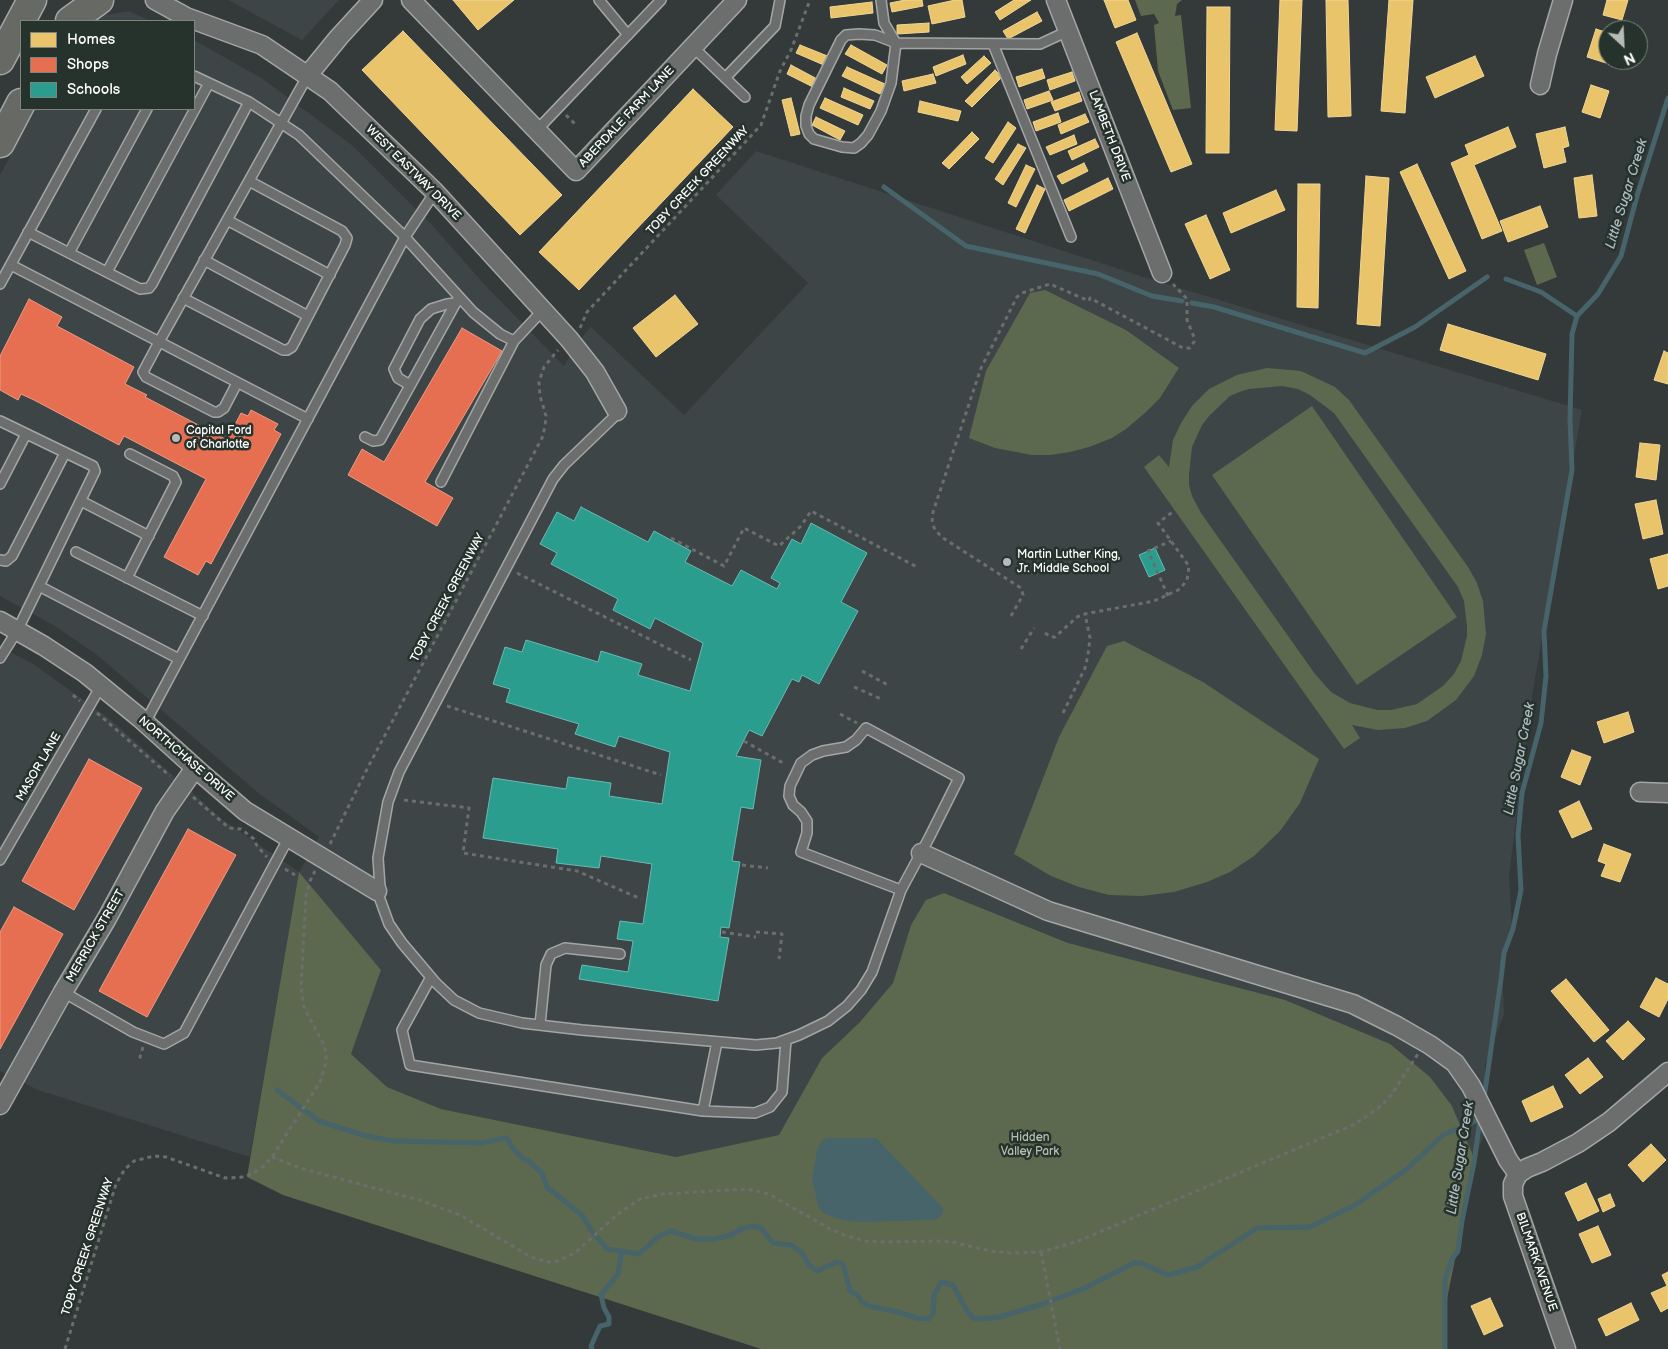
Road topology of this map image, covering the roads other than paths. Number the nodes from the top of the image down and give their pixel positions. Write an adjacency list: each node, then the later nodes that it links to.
1 (32, 0): 14 (main road)
2 (76, 0): 15 (main road)
3 (99, 0): 16 (main road)
4 (155, 0): 17 (street, WEST EASTWAY DRIVE)
5 (373, 0): 26 (street)
6 (411, 0): 39 (street, ABERDALE FARM LANE)
7 (599, 0): 21 (lane)
8 (661, 0): 21 (lane)
9 (737, 0): 24 (street, ABERDALE FARM LANE)
10 (780, 0): 28 (lane)
11 (882, 0): 22 (lane)
12 (1056, 0): 20 (street, LAMBETH DRIVE)
13 (1564, 0): 30 (street)
14 (21, 20)
15 (66, 20)
16 (71, 20)
17 (194, 20)
18 (195, 20): 26 (street, WEST EASTWAY DRIVE)
19 (20, 22): 25 (main road)
20 (1068, 31): 23 (lane); 51 (street, LAMBETH DRIVE)
21 (628, 35): 39 (lane)
22 (896, 43): 22 (lane); 23 (lane)
23 (993, 44): 46 (lane)
24 (693, 47): 28 (lane); 39 (street, ABERDALE FARM LANE)
25 (0, 60)
26 (308, 75): 38 (lane); 42 (street, WEST EASTWAY DRIVE)
27 (195, 76): 29 (lane)
28 (725, 78): 31 (lane)
29 (209, 83): 32 (lane); 34 (lane)
30 (1540, 85)
31 (745, 97)
32 (249, 102): 38 (lane); 50 (lane)
33 (20, 105): 40 (main road)
34 (195, 109)
35 (95, 110): 44 (lane)
36 (146, 110): 47 (lane)
37 (194, 110): 50 (lane)
38 (282, 122): 41 (lane); 45 (lane)
39 (536, 131)
40 (0, 143)
41 (249, 181): 43 (lane); 52 (lane)
42 (435, 192): 45 (lane); 56 (street, WEST EASTWAY DRIVE)
43 (227, 220): 48 (lane); 52 (lane)
44 (28, 232): 47 (lane); 49 (lane)
45 (405, 237): 55 (lane); 63 (lane)
46 (1071, 237)
47 (70, 253): 50 (lane)
48 (204, 260): 54 (lane); 57 (lane)
49 (11, 265): 53 (lane); 59 (lane)
50 (107, 272)
51 (1162, 273)
52 (330, 275): 57 (lane)
53 (0, 284)
54 (183, 298): 57 (lane); 59 (lane)
55 (457, 300): 58 (lane); 61 (lane); 61 (lane)
56 (543, 310): 58 (lane); 62 (street, WEST EASTWAY DRIVE)
57 (308, 316)
58 (514, 341): 69 (lane)
59 (158, 342): 60 (lane); 60 (lane)
60 (237, 383): 63 (lane)
61 (410, 385): 66 (lane)
62 (617, 411): 91 (lane)
63 (308, 420): 77 (lane)
64 (0, 421): 65 (lane)
65 (26, 434): 67 (lane); 70 (lane)
66 (365, 437)
67 (66, 453): 71 (lane); 74 (lane)
68 (130, 454): 72 (lane)
69 (441, 482)
70 (0, 484)
71 (81, 501): 72 (lane); 76 (lane)
72 (149, 536): 75 (lane)
73 (76, 552): 75 (lane)
74 (0, 560)
75 (127, 578): 77 (lane)
76 (39, 586): 79 (lane); 81 (lane)
77 (203, 616): 81 (lane)
78 (0, 621): 79 (street, NORTHCHASE DRIVE)
79 (17, 631): 80 (lane); 82 (street, NORTHCHASE DRIVE)
80 (0, 658)
81 (179, 659): 83 (lane)
82 (100, 686): 83 (street, NORTHCHASE DRIVE); 89 (lane, MASOR LANE)
83 (145, 723): 84 (street, NORTHCHASE DRIVE)
84 (195, 768): 87 (street, NORTHCHASE DRIVE); 94 (street, MERRICK STREET)
85 (1640, 792): 86 (street)
86 (1668, 793)
87 (288, 837): 91 (street, NORTHCHASE DRIVE); 94 (lane)
88 (921, 853): 90 (lane); 90 (lane); 101 (street)
89 (0, 860)
90 (901, 890): 96 (lane)
91 (377, 891): 93 (lane)
92 (620, 954): 95 (lane)
93 (431, 978): 95 (lane); 100 (lane)
94 (63, 992): 99 (street, MERRICK STREET)
95 (540, 1025): 97 (lane)
96 (786, 1040): 97 (lane); 100 (lane)
97 (717, 1042): 100 (lane)
98 (1668, 1072): 101 (street)
99 (2, 1098)
100 (703, 1111)
101 (1518, 1174): 102 (street, BILMARK AVENUE)
102 (1566, 1349)

